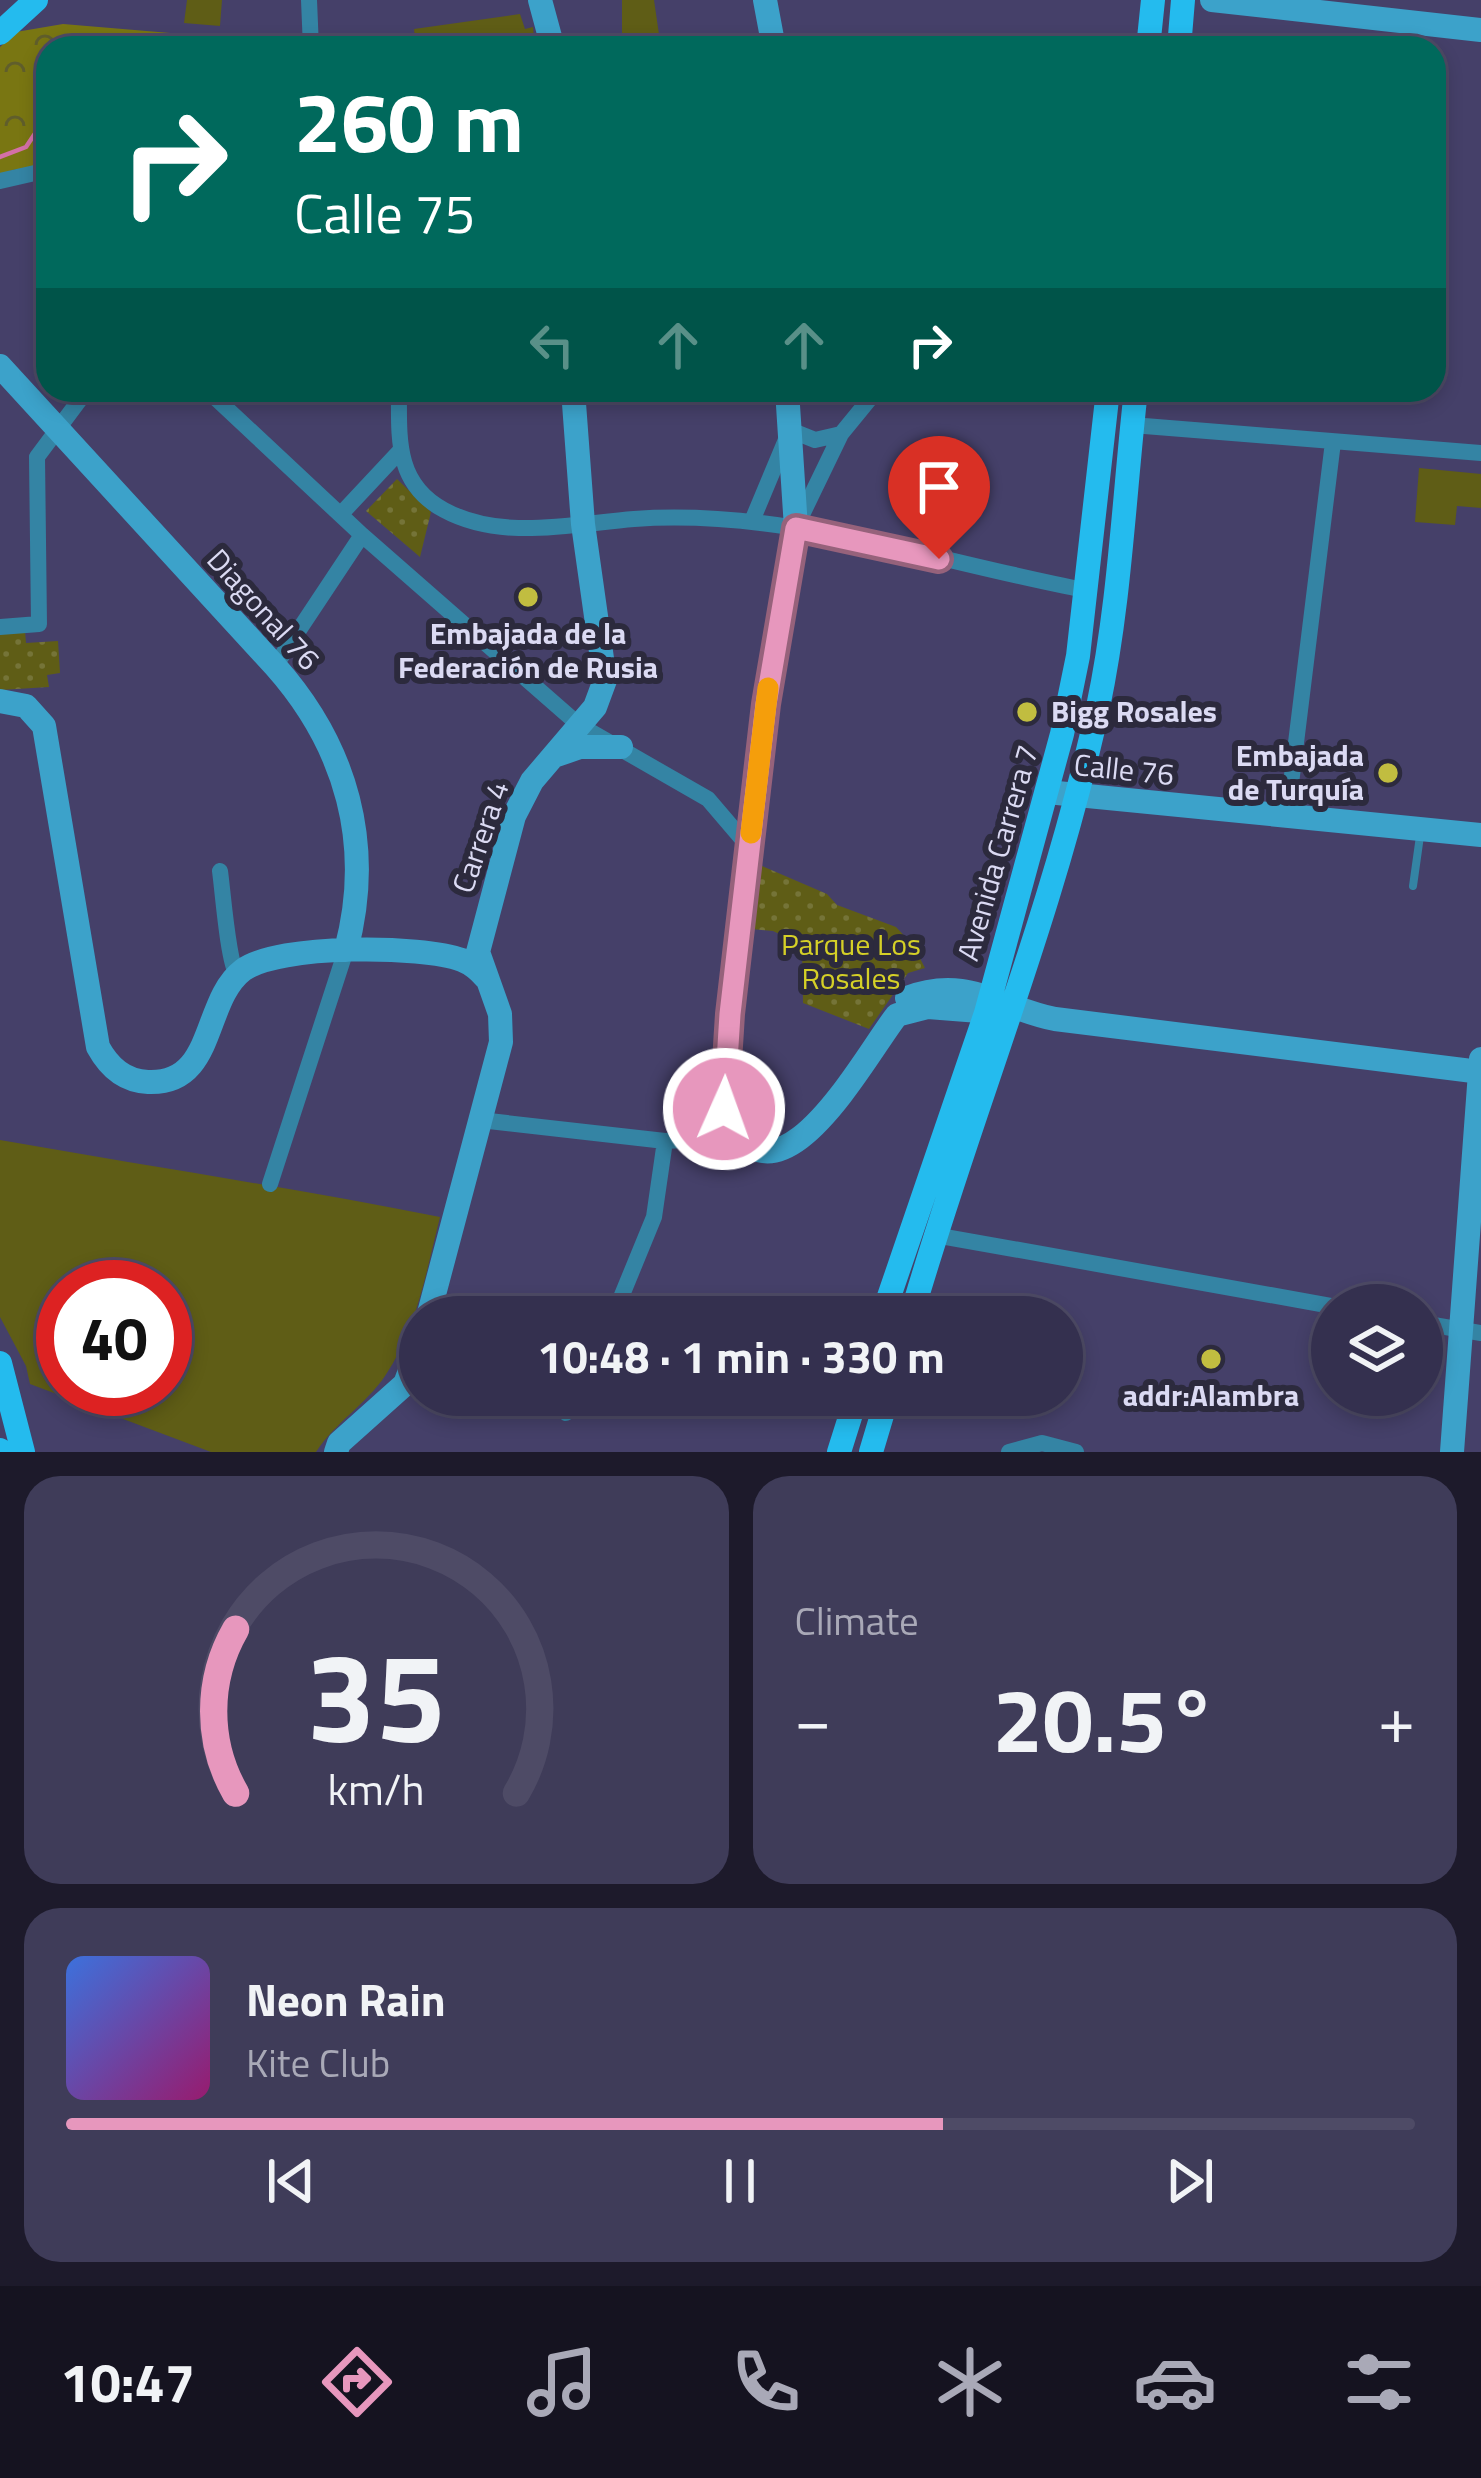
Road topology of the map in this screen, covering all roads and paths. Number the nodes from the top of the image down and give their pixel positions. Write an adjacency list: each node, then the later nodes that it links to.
1 (36, 0): 9 (main road)
2 (309, 0): 10 (street)
3 (540, 0): 11 (street)
4 (765, 0): 12 (street)
5 (1154, 0): 13 (main road)
6 (1183, 0): 14 (main road)
7 (1212, 0): 8 (street)
8 (1481, 30)
9 (0, 33)
10 (310, 36)
11 (550, 36)
12 (772, 36)
13 (1150, 36)
14 (1180, 36)
15 (36, 173): 16 (street)
16 (0, 181)
17 (0, 367): 27 (street, Diagonal 76)
18 (78, 402): 27 (street)
19 (220, 402): 33 (street)
20 (399, 402): 31 (street)
21 (574, 402): 35 (street, Carrera 4)
22 (788, 402): 28 (street)
23 (867, 402): 29 (street)
24 (1107, 402): 38 (main road, Avenida Carrera 7)
25 (1135, 402): 26 (main road, Avenida Carrera 7)
26 (1132, 425): 30 (street); 46 (main road, Avenida Carrera 7)
27 (56, 428): 39 (street); 40 (street, Diagonal 76)
28 (790, 430): 29 (street); 34 (street); 36 (street)
29 (841, 434): 36 (street)
30 (1333, 442): 32 (street); 47 (street)
31 (399, 452): 33 (street); 35 (street)
32 (1481, 452)
33 (341, 514): 37 (street)
34 (752, 521): 35 (street); 36 (street)
35 (583, 524): 42 (street, Carrera 4)
36 (796, 528): 38 (street); 50 (street)
37 (362, 535): 40 (street); 42 (street)
38 (1085, 590): 45 (main road, Avenida Carrera 7)
39 (0, 627)
40 (275, 666): 55 (street, Diagonal 76)
41 (0, 701): 57 (street)
42 (579, 725): 43 (street); 44 (street, Carrera 4)
43 (621, 747): 44 (street); 50 (street)
44 (548, 759): 53 (street, Carrera 4)
45 (1047, 792): 46 (street, Calle 76); 59 (main road, Avenida Carrera 7)
46 (1074, 795): 47 (street, Calle 76); 60 (main road, Avenida Carrera 7)
47 (1287, 816): 48 (street, Calle 76)
48 (1420, 829): 49 (street, Calle 76); 52 (lane)
49 (1481, 835)
50 (749, 847): 64 (street)
51 (220, 871): 54 (street)
52 (1413, 886)
53 (479, 943): 56 (street); 58 (street, Carrera 4)
54 (232, 945): 57 (street); 57 (street)
55 (346, 950): 56 (street); 57 (street); 66 (street)
56 (457, 958): 58 (street)
57 (248, 968)
58 (485, 977): 63 (street, Carrera 4)
59 (988, 1004): 60 (street); 64 (street); 70 (main road, Avenida Carrera 7)
60 (1013, 1010): 62 (street); 67 (main road, Avenida Carrera 7)
61 (1481, 1057): 62 (street)
62 (1480, 1072): 73 (street)
63 (480, 1120): 65 (street); 68 (street, Carrera 4)
64 (729, 1123): 65 (street)
65 (664, 1141): 69 (street)
66 (270, 1184)
67 (934, 1235): 71 (main road, Avenida Carrera 7); 72 (street)
68 (434, 1296)
69 (622, 1296)
70 (890, 1296)
71 (917, 1296)
72 (1311, 1302)
73 (1472, 1332): 84 (street)
74 (0, 1364): 80 (main road)
75 (399, 1390): 78 (street)
76 (850, 1416): 81 (main road)
77 (884, 1416): 79 (main road)
78 (336, 1449)
79 (877, 1450)
80 (23, 1452)
81 (839, 1452)
82 (1009, 1452): 83 (street)
83 (1076, 1452)
84 (1452, 1452)

